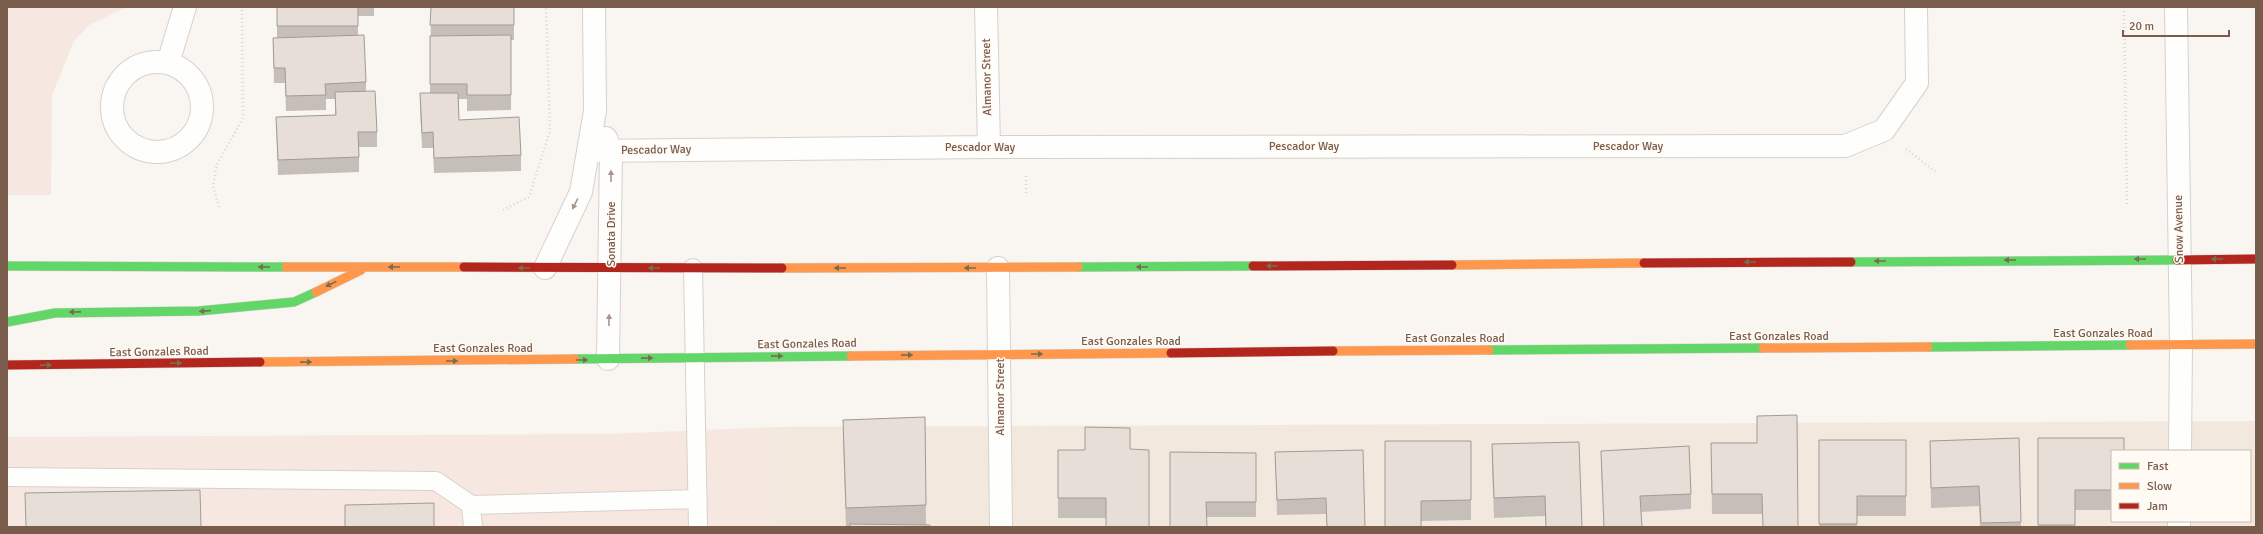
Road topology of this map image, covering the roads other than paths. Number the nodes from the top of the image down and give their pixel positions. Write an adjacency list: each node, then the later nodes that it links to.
1 (185, 7): 6 (street)
2 (594, 7): 7 (street, Sonata Drive)
3 (986, 7): 8 (street, Almanor Street)
4 (1916, 7): 8 (street, Pescador Way)
5 (2176, 7): 11 (street, Snow Avenue)
6 (168, 64): 6 (street)
7 (595, 111): 9 (street, Sonata Drive); 10 (street, Sonata Drive)
8 (989, 147): 10 (street, Pescador Way)
9 (588, 151): 10 (street, Pescador Way); 15 (street, Sonata Drive, one-way to 15)
10 (611, 151): 16 (street, Sonata Drive, one-way to 10)
11 (2179, 259): 12 (main road, one-way to 11); 18 (main road, one-way to 18); 20 (street, Snow Avenue)
12 (2256, 259)
13 (7, 266): 14 (main road, one-way to 13)
14 (366, 267): 15 (main road, one-way to 14); 19 (main road, one-way to 19)
15 (545, 268): 16 (main road)
16 (610, 268): 17 (main road, one-way to 16); 24 (street, Sonata Drive, one-way to 16)
17 (693, 268): 18 (main road, one-way to 17); 23 (lane)
18 (998, 268): 22 (street, Almanor Street)
19 (7, 322)
20 (2181, 344): 21 (main road, East Gonzales Road); 22 (main road, East Gonzales Road, one-way to 20); 26 (street, Snow Avenue)
21 (2256, 344)
22 (1000, 354): 23 (main road, East Gonzales Road, one-way to 22); 32 (street, Almanor Street)
23 (695, 357): 24 (main road, East Gonzales Road, one-way to 23); 28 (lane)
24 (608, 359): 25 (main road, East Gonzales Road, one-way to 24)
25 (7, 365)
26 (2180, 450)
27 (7, 477): 29 (lane)
28 (698, 499): 29 (lane); 31 (lane)
29 (471, 505): 30 (lane)
30 (473, 527)
31 (698, 527)
32 (1001, 527)

